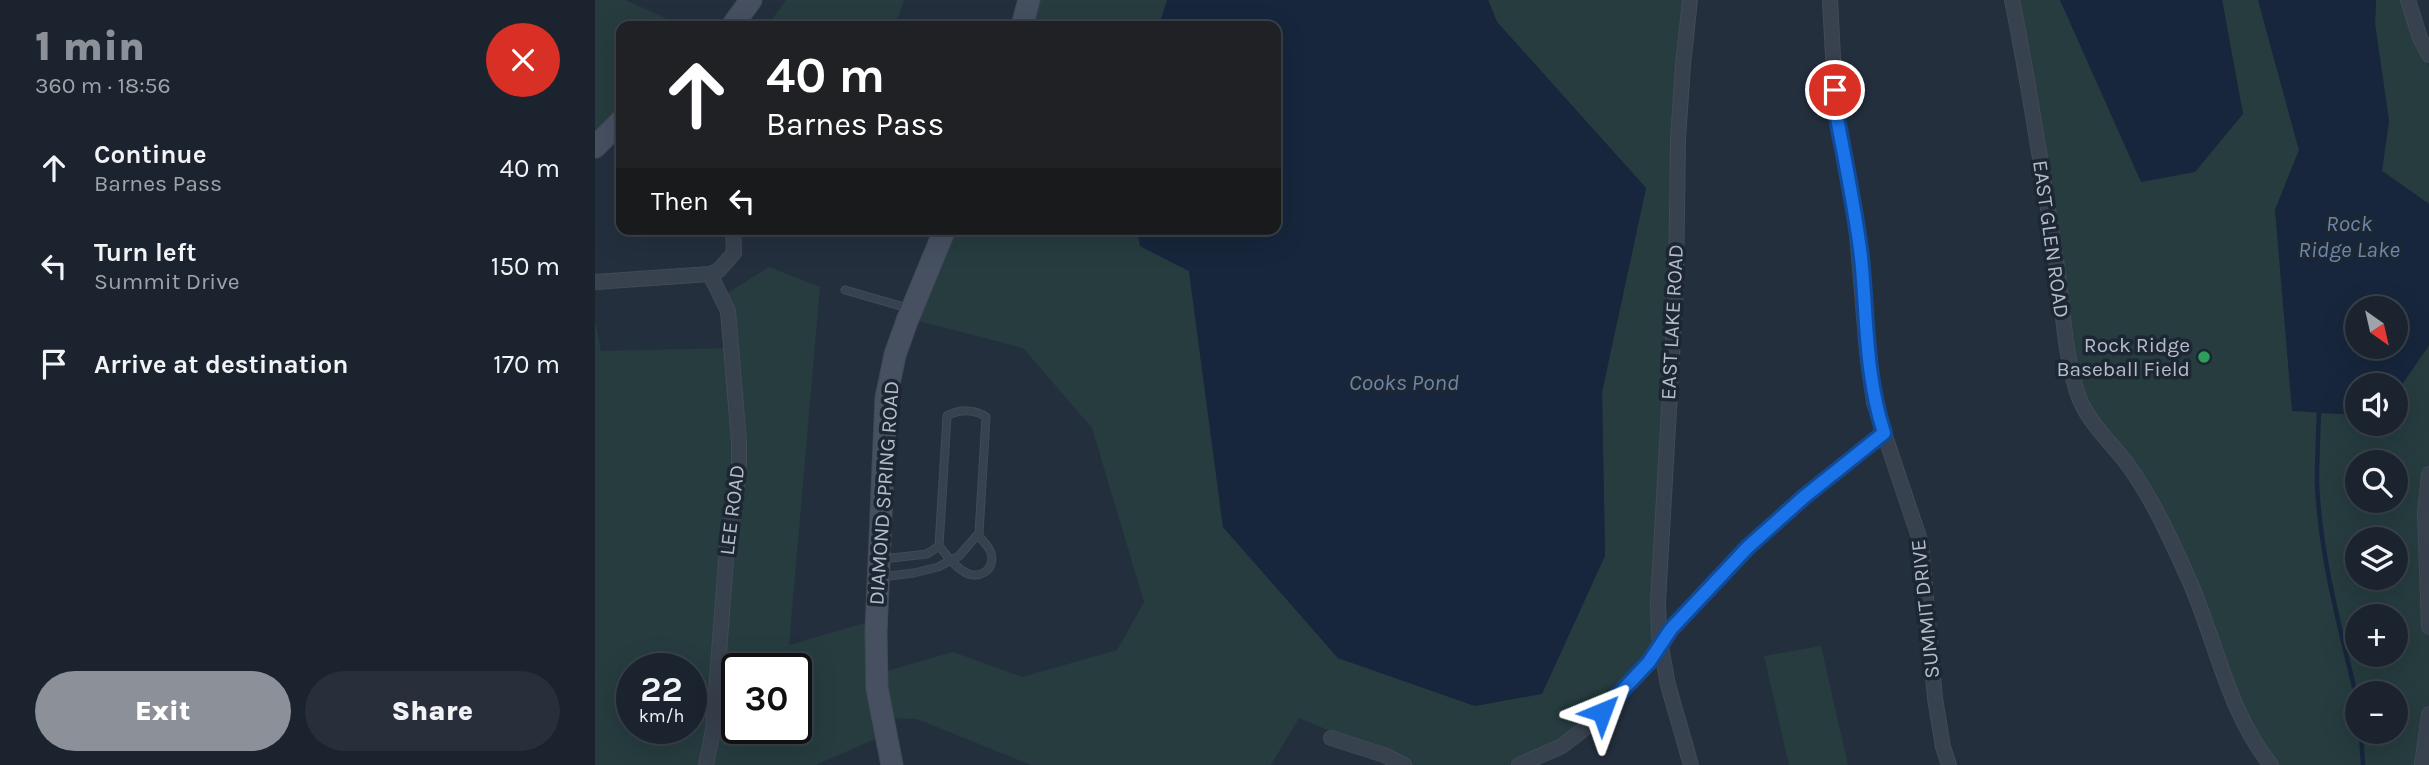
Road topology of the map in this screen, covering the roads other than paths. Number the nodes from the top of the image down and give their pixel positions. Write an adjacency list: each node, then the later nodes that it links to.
1 (751, 0): 7 (street)
2 (1029, 0): 8 (street)
3 (1690, 0): 25 (street, EAST LAKE ROAD)
4 (1830, 0): 18 (street, SUMMIT DRIVE)
5 (2012, 0): 34 (street, EAST GLEN ROAD)
6 (2408, 0): 9 (street)
7 (736, 21)
8 (1023, 21)
9 (2429, 55)
10 (616, 126): 11 (street)
11 (595, 148)
12 (733, 235): 14 (street)
13 (943, 235): 17 (street, DIAMOND SPRING ROAD)
14 (710, 274): 15 (street); 28 (street, LEE ROAD)
15 (595, 282)
16 (845, 290): 17 (lane)
17 (912, 309): 23 (street, DIAMOND SPRING ROAD)
18 (1884, 433): 25 (street); 33 (street, SUMMIT DRIVE)
19 (2429, 474): 24 (street)
20 (978, 535): 21 (lane); 22 (lane); 22 (lane)
21 (939, 546): 22 (lane); 23 (lane)
22 (951, 560): 23 (lane)
23 (878, 568): 29 (street, DIAMOND SPRING ROAD)
24 (2429, 627)
25 (1661, 645): 31 (street); 32 (street, EAST LAKE ROAD)
26 (2429, 713): 35 (street)
27 (1331, 738): 30 (street)
28 (706, 765)
29 (892, 765)
30 (1404, 765)
31 (1519, 765)
32 (1691, 765)
33 (1949, 765)
34 (2271, 765)
35 (2422, 765)

